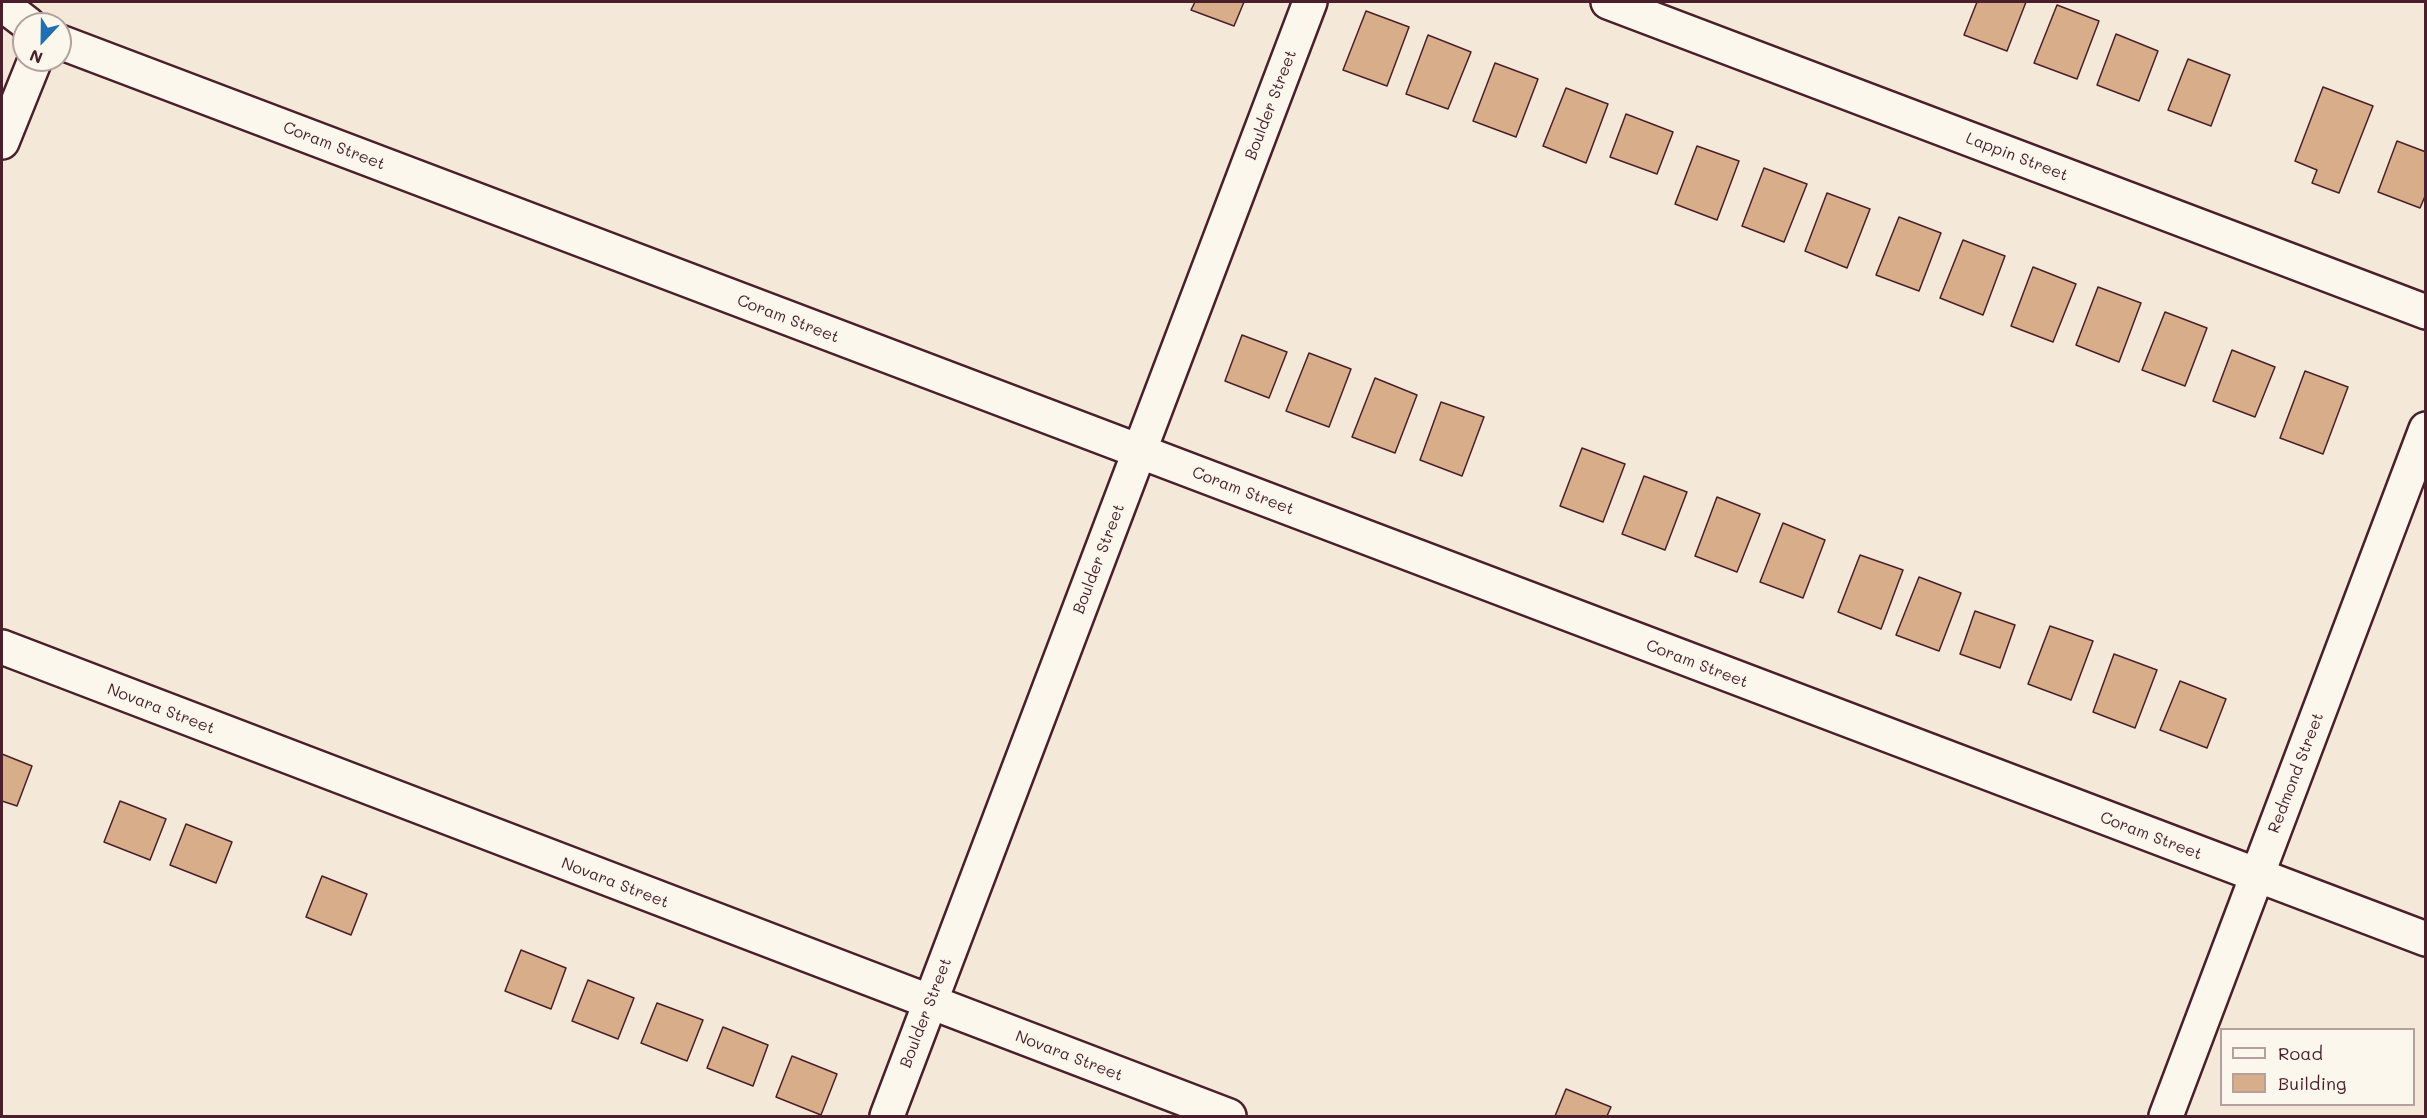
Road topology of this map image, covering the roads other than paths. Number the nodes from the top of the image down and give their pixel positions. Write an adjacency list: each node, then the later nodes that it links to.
1 (1310, 2): 8 (street, Boulder Street)
2 (1608, 2): 6 (street, Lappin Street)
3 (72, 47): 8 (street, Coram Street)
4 (30, 72): 5 (street)
5 (2, 142)
6 (2426, 312)
7 (2426, 429): 10 (street, Redmond Street)
8 (1140, 452): 10 (street, Coram Street); 12 (street, Boulder Street)
9 (2, 647): 12 (street, Novara Street)
10 (2257, 876): 11 (street, Coram Street); 15 (street, Redmond Street)
11 (2426, 939)
12 (929, 1004): 13 (street, Boulder Street); 14 (street, Novara Street)
13 (887, 1116)
14 (1229, 1116)
15 (2166, 1116)

